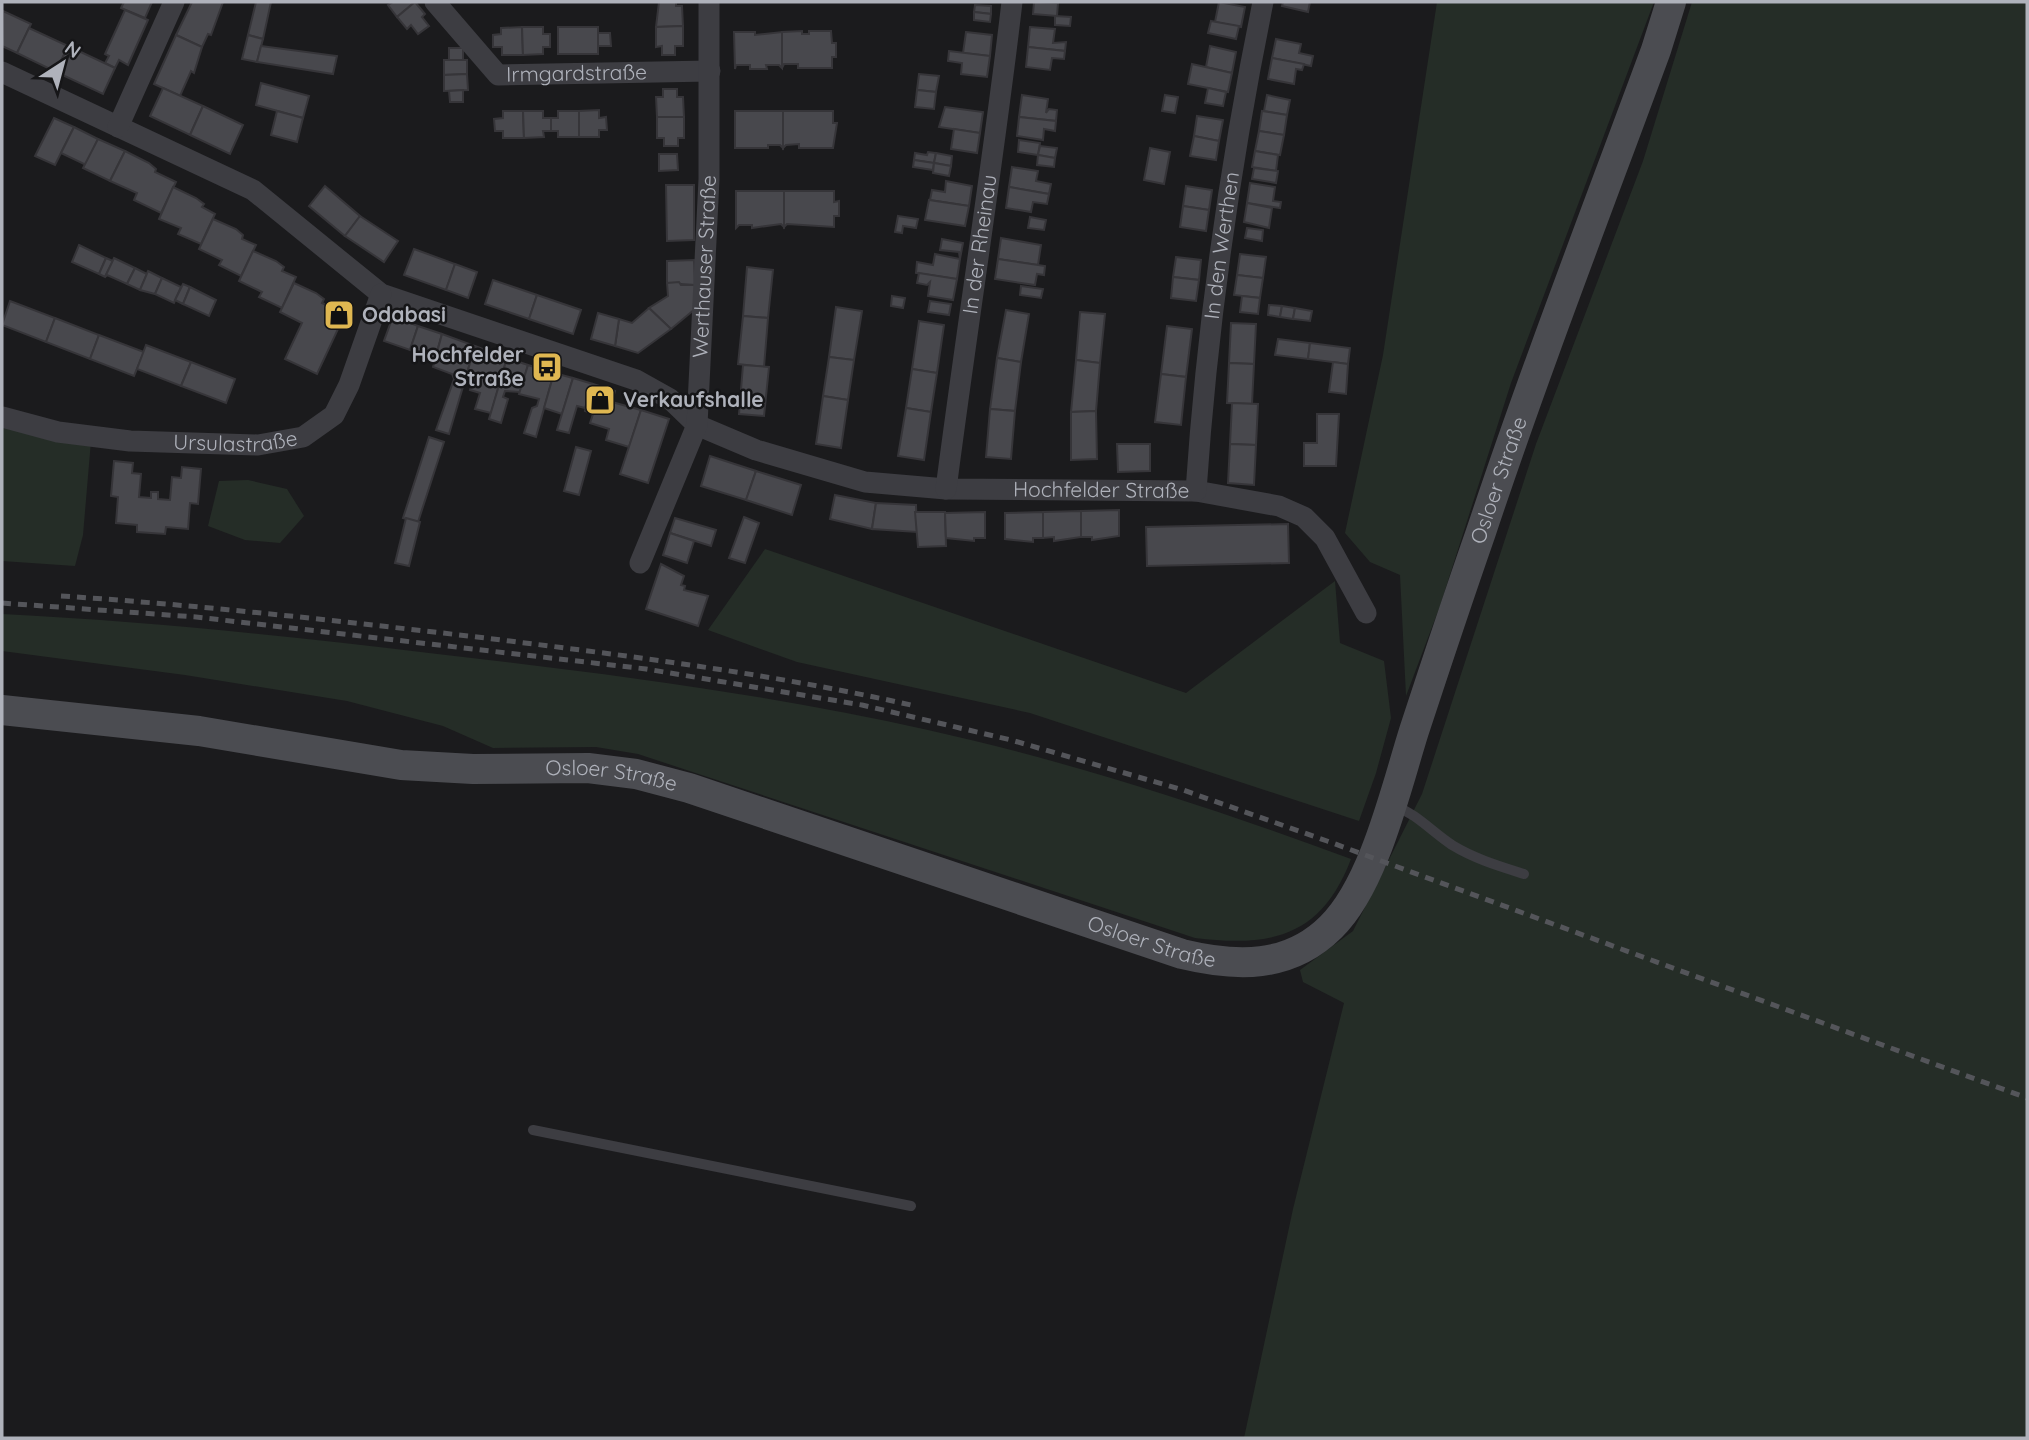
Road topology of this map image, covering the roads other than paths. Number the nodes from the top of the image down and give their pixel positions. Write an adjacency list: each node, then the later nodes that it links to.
1 (174, 2): 9 (street)
2 (435, 2): 7 (street, Irmgardstraße)
3 (709, 2): 7 (street, Werthauser Straße)
4 (1012, 2): 13 (street, In der Rheinau)
5 (1263, 2): 14 (street, In den Werthen)
6 (1671, 2): 18 (main road, Osloer Straße)
7 (710, 71): 12 (street, Werthauser Straße)
8 (2, 72): 9 (street, Hochfelder Straße)
9 (118, 127): 10 (street, Hochfelder Straße)
10 (381, 294): 11 (street, Ursulastraße); 12 (street, Hochfelder Straße)
11 (2, 417)
12 (697, 425): 13 (street, Hochfelder Straße); 15 (street, Werthauser Straße)
13 (946, 489): 14 (street, Hochfelder Straße)
14 (1196, 491): 16 (street, Hochfelder Straße)
15 (640, 563)
16 (1366, 613)
17 (2, 710): 18 (main road, Osloer Straße)
18 (1391, 804): 19 (lane)
19 (1524, 874)
20 (533, 1130): 21 (lane)
21 (911, 1206)

